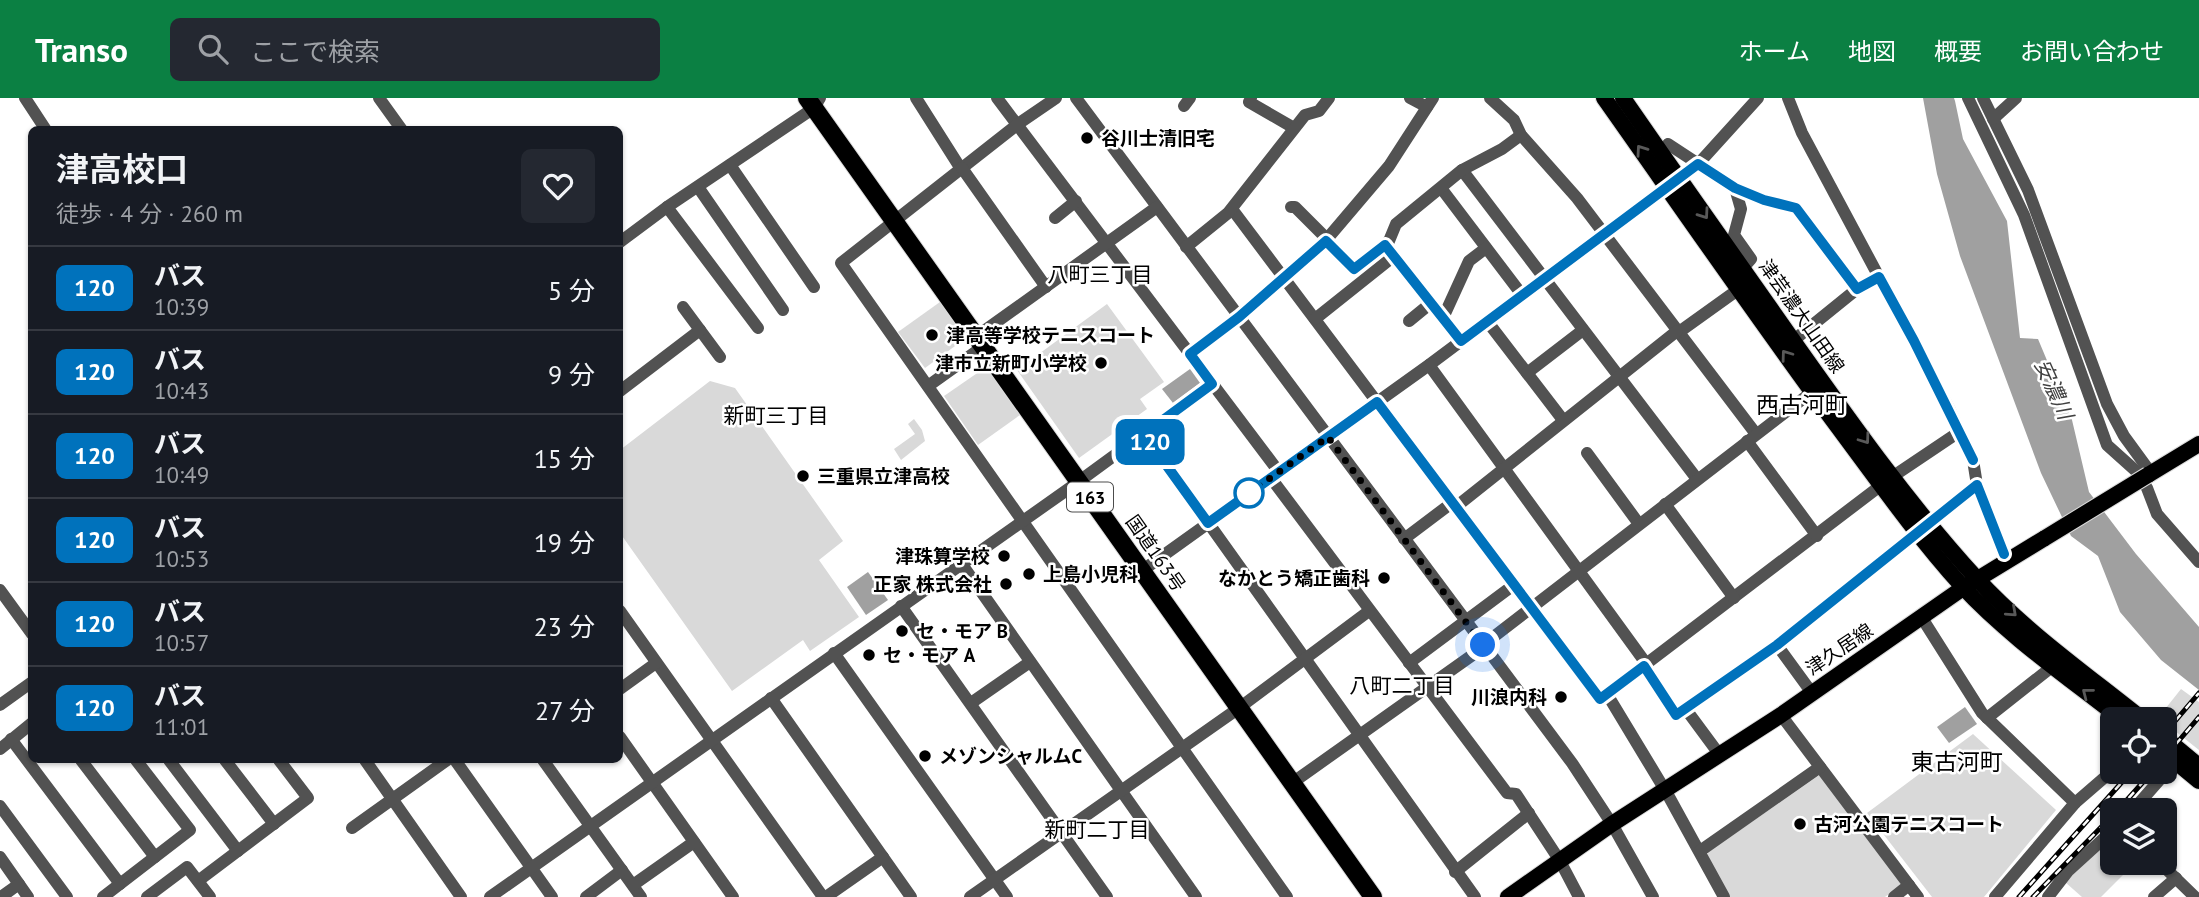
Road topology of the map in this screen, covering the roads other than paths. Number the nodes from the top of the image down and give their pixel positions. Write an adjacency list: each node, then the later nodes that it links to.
1 (25, 98): 22 (street)
2 (379, 98): 23 (street)
3 (916, 98): 29 (street)
4 (998, 98): 21 (street)
5 (1056, 98): 21 (street)
6 (1076, 98): 37 (street)
7 (1251, 98): 24 (street)
8 (1329, 98): 24 (street)
9 (1410, 98): 19 (street)
10 (1490, 98): 25 (street)
11 (1604, 98): 31 (main road, 津芸濃大山田線, one-way to 11)
12 (1623, 98): 31 (main road, 津芸濃大山田線)
13 (1758, 98): 27 (street)
14 (1788, 98): 51 (street)
15 (1968, 98): 107 (street)
16 (1983, 98): 20 (street)
17 (2016, 98): 20 (street)
18 (814, 101): 28 (street); 41 (highway, 国道163号 / 163)
19 (1430, 103): 44 (street)
20 (1993, 119): 92 (street)
21 (1018, 124): 29 (street); 35 (street)
22 (43, 126)
23 (399, 126)
24 (1294, 128): 39 (street)
25 (1521, 135): 30 (street); 42 (street)
26 (1668, 144): 27 (street)
27 (1698, 164): 31 (street); 34 (street)
28 (730, 165): 32 (street); 54 (street)
29 (962, 169): 41 (street); 55 (street)
30 (1462, 170): 33 (street); 53 (street)
31 (1673, 183): 42 (street); 50 (main road, 津芸濃大山田線, one-way to 50); 56 (main road, 津芸濃大山田線)
32 (698, 187): 36 (street); 61 (street)
33 (1441, 188): 46 (street); 48 (street)
34 (1735, 188): 50 (street); 57 (street)
35 (1076, 201): 40 (street); 45 (street)
36 (667, 207): 43 (street); 67 (street)
37 (1157, 207): 45 (street); 47 (street)
38 (1291, 207): 44 (street)
39 (1233, 209): 47 (street); 52 (street)
40 (1055, 218)
41 (894, 220): 72 (highway, 国道163号 / 163); 80 (street)
42 (1604, 234): 53 (street); 70 (street)
43 (623, 240)
44 (1327, 240): 46 (street); 52 (street)
45 (1107, 243): 55 (street); 74 (street)
46 (1385, 245): 49 (street)
47 (1186, 247): 62 (street)
48 (1486, 248): 58 (street); 63 (street)
49 (1394, 256): 59 (street); 64 (street)
50 (1743, 268): 56 (street); 71 (main road, 津芸濃大山田線)
51 (1879, 277): 57 (street); 85 (street)
52 (1285, 279): 62 (street); 64 (street)
53 (1544, 279): 58 (street); 69 (street)
54 (814, 287)
55 (1046, 287): 72 (street)
56 (1739, 289): 70 (street); 81 (main road, 津芸濃大山田線, one-way to 56)
57 (1857, 289): 71 (street)
58 (1522, 295): 66 (street)
59 (1431, 303): 63 (street); 65 (street)
60 (683, 307): 68 (street)
61 (783, 310)
62 (1239, 317): 74 (street); 87 (street)
63 (1443, 318): 73 (street)
64 (1315, 319): 83 (street)
65 (1409, 321)
66 (1487, 321): 73 (street); 77 (street)
67 (758, 328)
68 (701, 330): 75 (street); 82 (street)
69 (1583, 330): 77 (street); 78 (street)
70 (1678, 332): 78 (street); 88 (street)
71 (1794, 340): 81 (main road, 津芸濃大山田線)
72 (981, 341): 80 (street); 95 (highway, 国道163号 / 163)
73 (1461, 341): 76 (street)
74 (1190, 354): 79 (street)
75 (720, 357)
76 (1429, 365): 83 (street); 91 (street)
77 (1527, 373): 84 (street)
78 (1618, 376): 84 (street); 94 (street)
79 (1212, 384): 86 (street); 93 (street)
80 (929, 386): 100 (street)
81 (1818, 387): 88 (street); 96 (main road, 津芸濃大山田線)
82 (623, 389)
83 (1377, 402): 87 (street); 98 (street)
84 (1563, 420): 91 (street)
85 (1959, 432): 96 (street); 97 (street)
86 (1144, 434): 95 (street); 101 (street)
87 (1328, 437): 93 (street); 105 (street)
88 (1751, 438): 94 (street); 104 (street)
89 (2199, 444): 92 (main road, 津久居線)
90 (1587, 453): 102 (street)
91 (1505, 467): 98 (street); 109 (street)
92 (2150, 474): 112 (main road, 津久居線, bridge)
93 (1275, 475): 101 (street); 117 (street)
94 (1697, 479): 99 (street)
95 (1079, 481): 100 (street); 110 (highway, 国道163号 / 163)
96 (1887, 482): 103 (main road, 津芸濃大山田線); 104 (street)
97 (1977, 485): 103 (street); 106 (street)
98 (1455, 504): 105 (street); 111 (street)
99 (1665, 504): 102 (street); 114 (street)
100 (1022, 520): 108 (street); 150 (street)
101 (1208, 523): 110 (street); 125 (street)
102 (1639, 524): 109 (street)
103 (1924, 528): 112 (main road, 津芸濃大山田線); 123 (street)
104 (1817, 536): 114 (street)
105 (1404, 539): 120 (street)
106 (2004, 554)
107 (2199, 562)
108 (961, 564): 115 (street); 126 (street)
109 (1579, 569): 116 (street); 129 (street)
110 (1143, 570): 141 (highway, 国道163号 / 163)
111 (1515, 584): 116 (street); 120 (street)
112 (1971, 584): 119 (main road, 津久居線); 130 (main road, 津芸濃大山田線); 140 (main road, 津芸濃大山田線, one-way to 140)
113 (0, 590): 121 (street)
114 (1734, 598): 129 (street)
115 (901, 606): 124 (street); 137 (street)
116 (1531, 606): 122 (street); 135 (street)
117 (1369, 611): 125 (street); 128 (street)
118 (623, 615): 127 (street)
119 (1922, 618): 134 (main road, 津久居線); 144 (street)
120 (1465, 621): 122 (street); 128 (street)
121 (28, 628)
122 (1483, 645): 133 (street); 179 (street)
123 (1777, 645): 134 (street); 142 (street)
124 (834, 653): 136 (street); 196 (street)
125 (1305, 660): 141 (street); 146 (street)
126 (1030, 662): 137 (street); 172 (street)
127 (656, 663): 132 (street); 148 (street)
128 (1409, 663): 133 (street)
129 (1644, 666): 135 (street); 142 (street)
130 (2053, 666): 139 (main road, 津芸濃大山田線, one-way to 130); 144 (street)
131 (28, 685): 138 (street)
132 (623, 687)
133 (1427, 687): 146 (street); 177 (street)
134 (1812, 693): 143 (main road, 津久居線)
135 (1607, 694): 173 (street)
136 (771, 698): 148 (street); 189 (street)
137 (971, 703): 182 (street)
138 (0, 705)
139 (2106, 707)
140 (2127, 707)
141 (1239, 708): 150 (street); 171 (highway, 国道163号 / 163)
142 (1685, 708): 153 (street)
143 (1781, 715): 153 (main road, 津久居線); 166 (street)
144 (1987, 718): 175 (street)
145 (28, 726): 147 (street)
146 (1359, 736): 171 (street); 193 (street)
147 (11, 739): 152 (street); 154 (street)
148 (711, 740): 170 (street); 214 (street)
149 (623, 741): 170 (street)
150 (1181, 747): 172 (street); 220 (street)
151 (2177, 748): 165 (main road)
152 (0, 749)
153 (1719, 754): 173 (main road, 津久居線)
154 (28, 762)
155 (29, 763): 199 (street)
156 (83, 763): 188 (street)
157 (138, 763): 188 (street)
158 (171, 763): 185 (street)
159 (227, 763): 178 (street)
160 (281, 763): 178 (street)
161 (367, 763): 174 (street)
162 (443, 763): 174 (street)
163 (457, 763): 191 (street)
164 (545, 763): 180 (street)
165 (2199, 766)
166 (1821, 767): 186 (street); 201 (street)
167 (2177, 767): 169 (main road)
168 (2100, 781): 175 (street)
169 (2199, 781)
170 (652, 783): 180 (street); 183 (street)
171 (1292, 783): 221 (highway, 国道163号 / 163)
172 (1121, 790): 182 (street); 219 (street)
173 (1665, 790): 179 (main road, 津久居線); 186 (street)
174 (392, 799): 181 (street); 208 (street)
175 (2075, 803): 229 (street)
176 (0, 806): 204 (street)
177 (1530, 813): 190 (street); 193 (street)
178 (274, 824): 185 (street)
179 (1612, 824): 190 (main road, 津久居線); 225 (street)
180 (591, 826): 191 (street); 192 (street)
181 (352, 828)
182 (1062, 833): 196 (street); 218 (street)
183 (694, 842): 200 (street); 213 (street)
184 (2100, 842): 230 (street)
185 (238, 851): 197 (street)
186 (1700, 851): 226 (street)
187 (0, 857): 198 (street)
188 (155, 857): 199 (street)
189 (883, 857): 214 (street); 215 (street)
190 (1559, 861): 223 (main road, 津久居線); 224 (street)
191 (533, 868): 209 (street); 210 (street)
192 (622, 870): 200 (street); 211 (street)
193 (1455, 872): 222 (street)
194 (2173, 875): 195 (street)
195 (2176, 878): 231 (street); 232 (street)
196 (995, 880): 216 (street); 217 (street)
197 (198, 881): 206 (street); 207 (street)
198 (19, 884): 202 (street); 203 (street)
199 (120, 884): 205 (street)
200 (632, 885): 212 (street)
201 (1909, 885): 227 (street); 228 (street)
202 (1, 897)
203 (28, 897)
204 (67, 897)
205 (103, 897)
206 (147, 897)
207 (210, 897)
208 (461, 897)
209 (490, 897)
210 (552, 897)
211 (586, 897)
212 (641, 897)
213 (733, 897)
214 (824, 897)
215 (911, 897)
216 (970, 897)
217 (1007, 897)
218 (1107, 897)
219 (1196, 897)
220 (1287, 897)
221 (1373, 897)
222 (1475, 897)
223 (1508, 897)
224 (1579, 897)
225 (1653, 897)
226 (1724, 897)
227 (1894, 897)
228 (1918, 897)
229 (1995, 897)
230 (2048, 897)
231 (2154, 897)
232 (2194, 897)

